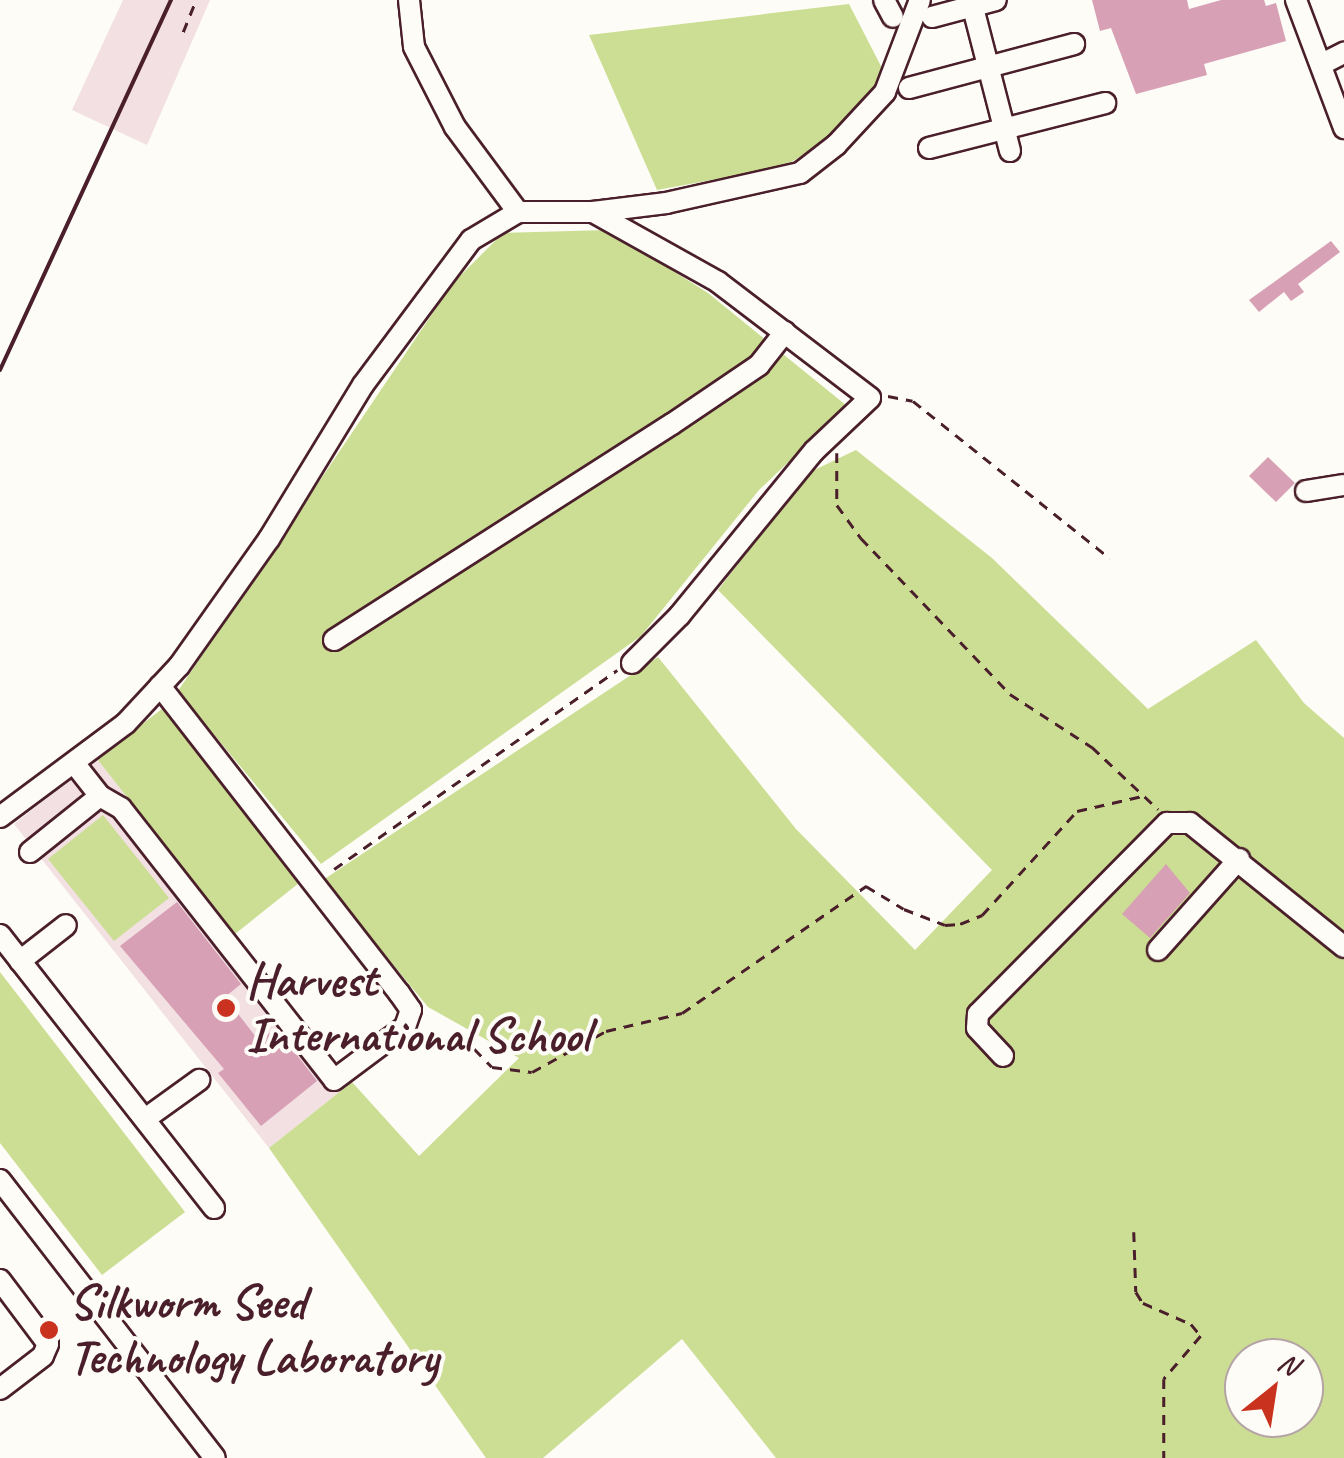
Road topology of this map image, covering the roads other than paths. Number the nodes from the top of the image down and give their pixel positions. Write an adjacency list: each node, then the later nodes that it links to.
1 (408, 0): 16 (street)
2 (996, 0): 4 (street)
3 (1296, 0): 8 (street)
4 (972, 3): 5 (street); 9 (street)
5 (926, 8): 17 (street)
6 (1074, 44): 9 (street)
7 (1344, 54): 8 (street)
8 (1322, 64): 12 (street)
9 (988, 67): 10 (street); 13 (street)
10 (909, 88)
11 (1105, 103): 13 (street)
12 (1344, 128)
13 (1004, 129): 14 (street); 15 (street)
14 (929, 148)
15 (1010, 151)
16 (518, 212): 17 (street); 23 (street)
17 (594, 212): 18 (street)
18 (785, 332): 21 (street); 22 (street)
19 (1344, 485): 20 (street)
20 (1306, 491)
21 (334, 640)
22 (632, 662)
23 (160, 686): 24 (street); 25 (street)
24 (74, 763): 25 (street); 26 (street)
25 (100, 796): 27 (street)
26 (0, 817)
27 (30, 852)
28 (1239, 858): 31 (street); 32 (street); 34 (street)
29 (66, 925): 33 (street)
30 (0, 935): 33 (street)
31 (1344, 947)
32 (1158, 950)
33 (20, 961): 36 (street)
34 (1003, 1056)
35 (199, 1080): 36 (street)
36 (145, 1119): 38 (street)
37 (0, 1180): 41 (street)
38 (214, 1208)
39 (0, 1280): 40 (street)
40 (0, 1389)
41 (215, 1458)

